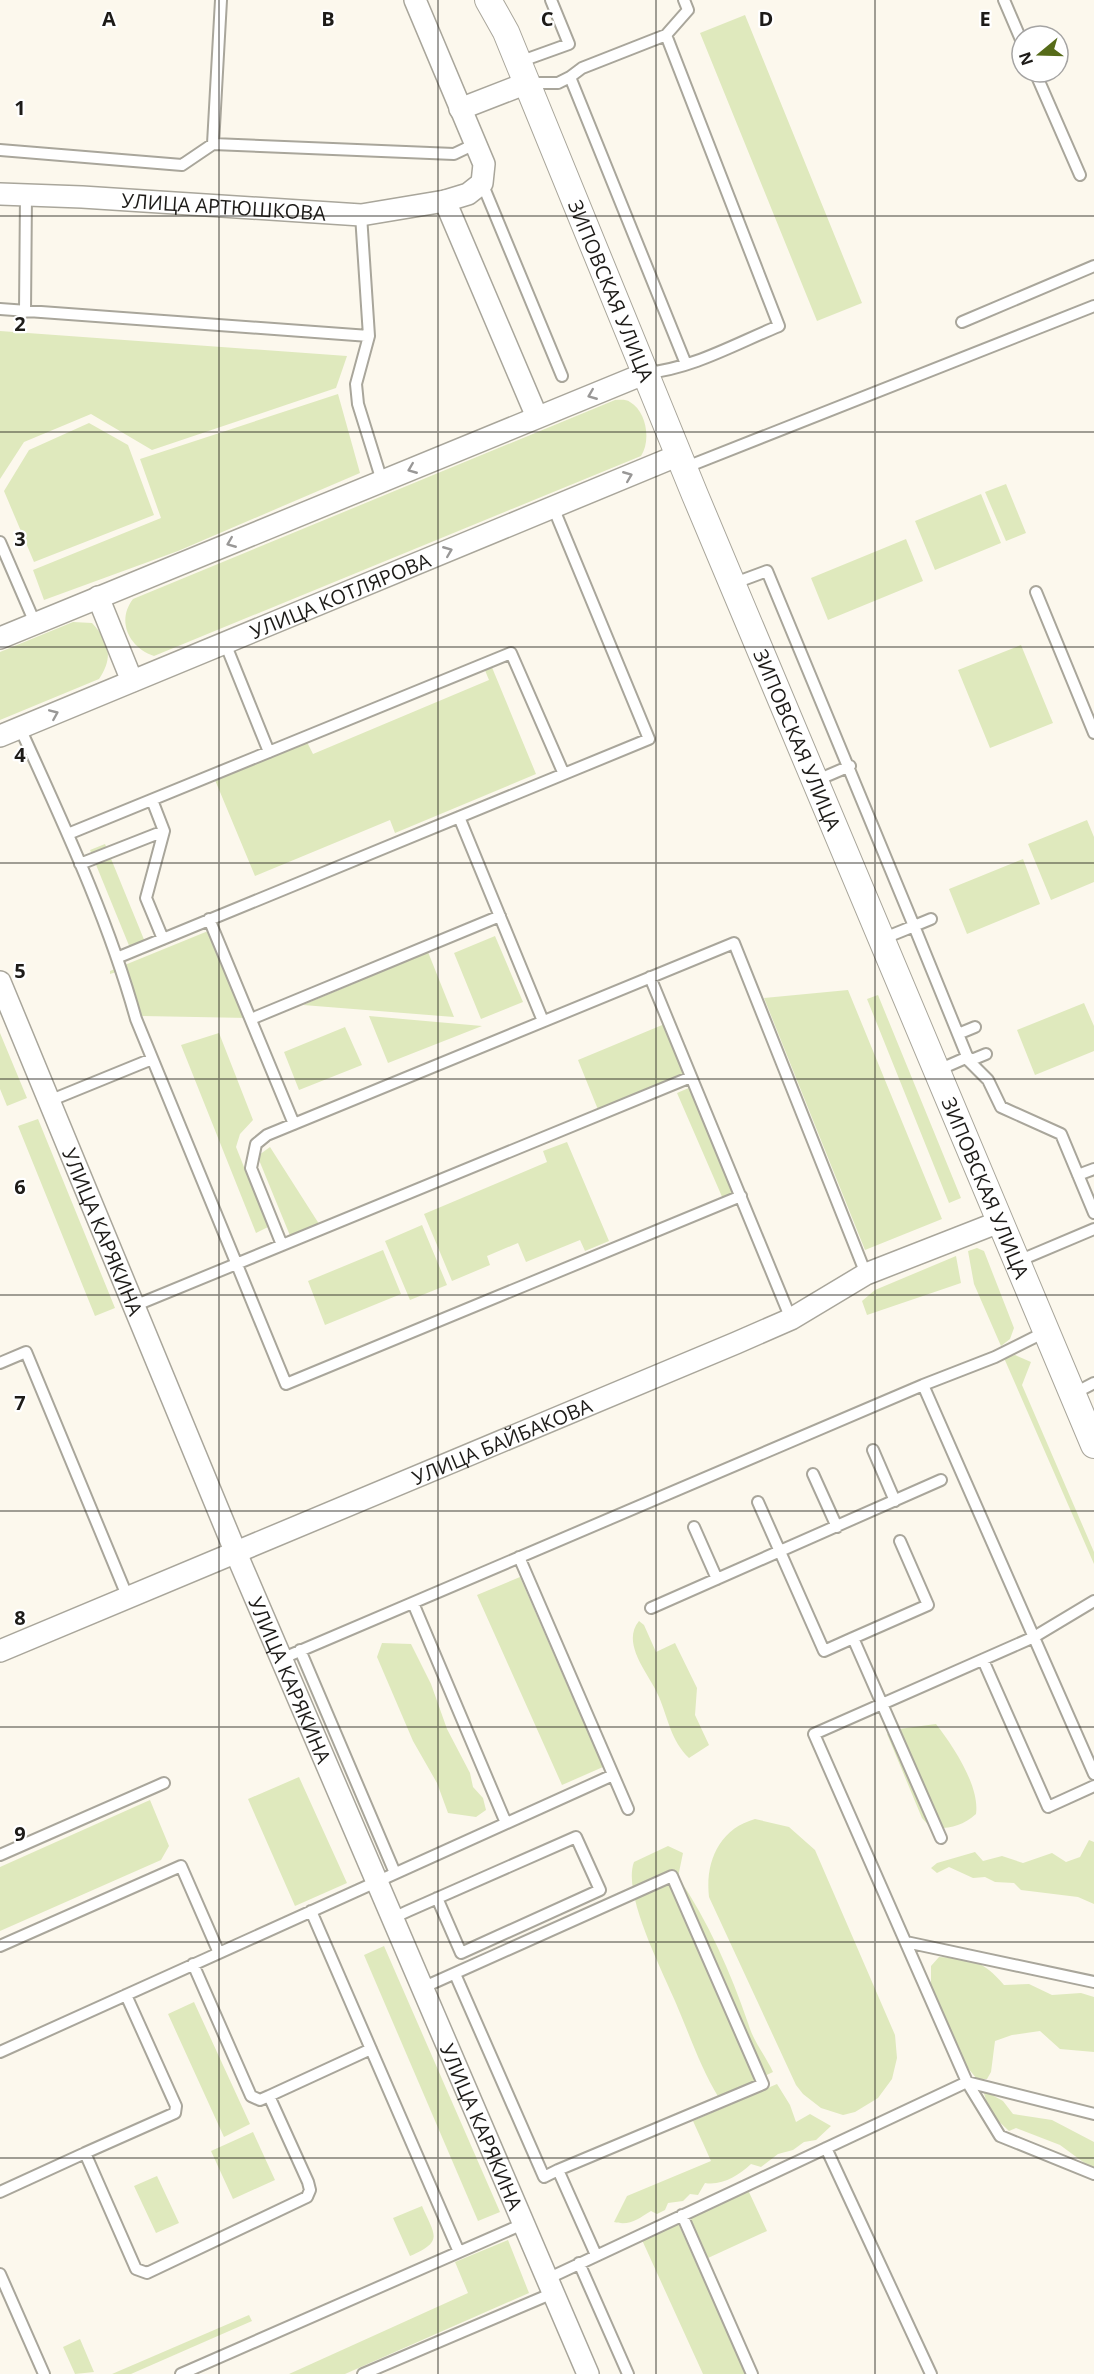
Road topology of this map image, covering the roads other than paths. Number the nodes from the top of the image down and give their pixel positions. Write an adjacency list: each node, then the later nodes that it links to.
1 (221, 0): 15 (lane)
2 (415, 0): 14 (street)
3 (488, 0): 9 (street, ЗИПОВСКАЯ УЛИЦА)
4 (497, 0): 9 (street, ЗИПОВСКАЯ УЛИЦА)
5 (551, 0): 11 (lane)
6 (684, 0): 10 (lane)
7 (1004, 0): 8 (lane)
8 (1014, 24)
9 (506, 32): 11 (street, ЗИПОВСКАЯ УЛИЦА)
10 (666, 34): 12 (lane); 30 (lane)
11 (523, 73): 12 (lane); 14 (street); 31 (street, ЗИПОВСКАЯ УЛИЦА)
12 (570, 77): 30 (lane)
13 (1040, 84): 18 (lane)
14 (460, 109): 16 (street)
15 (213, 144): 16 (lane); 17 (lane)
16 (475, 144): 19 (street)
17 (0, 150)
18 (1080, 175)
19 (482, 183): 22 (street, УЛИЦА АРТЮШКОВА); 32 (lane)
20 (0, 194): 21 (street, УЛИЦА АРТЮШКОВА)
21 (26, 195): 23 (street, УЛИЦА АРТЮШКОВА); 27 (lane)
22 (445, 201): 23 (street, УЛИЦА АРТЮШКОВА); 33 (street)
23 (361, 216): 29 (lane)
24 (1094, 266): 28 (lane)
25 (1094, 306): 34 (lane)
26 (0, 309): 27 (lane)
27 (25, 312): 29 (lane)
28 (962, 322)
29 (369, 336): 35 (lane)
30 (686, 364): 31 (lane)
31 (646, 373): 33 (street, one-way to 33); 34 (street, ЗИПОВСКАЯ УЛИЦА)
32 (562, 376)
33 (537, 417): 35 (street, one-way to 35)
34 (681, 462): 36 (street, УЛИЦА КОТЛЯРОВА, one-way to 34); 38 (street, ЗИПОВСКАЯ УЛИЦА)
35 (382, 481): 40 (street, one-way to 40)
36 (554, 507): 43 (street, УЛИЦА КОТЛЯРОВА, one-way to 36); 50 (lane)
37 (0, 542): 41 (lane)
38 (732, 585): 49 (lane); 51 (street, ЗИПОВСКАЯ УЛИЦА)
39 (1036, 592): 46 (lane)
40 (98, 597): 41 (street); 44 (street)
41 (35, 623): 42 (street)
42 (0, 638)
43 (225, 643): 44 (street, УЛИЦА КОТЛЯРОВА); 48 (lane)
44 (132, 681): 45 (street, УЛИЦА КОТЛЯРОВА, one-way to 44)
45 (20, 728): 47 (street, УЛИЦА КОТЛЯРОВА); 55 (lane)
46 (1094, 733)
47 (0, 736)
48 (269, 752): 50 (lane); 52 (lane)
49 (850, 766): 51 (lane); 60 (lane)
50 (563, 772): 53 (lane)
51 (815, 781): 62 (street, ЗИПОВСКАЯ УЛИЦА)
52 (152, 800): 54 (lane); 55 (lane)
53 (459, 817): 57 (lane); 58 (lane)
54 (164, 831): 56 (lane); 61 (lane)
55 (68, 834): 56 (lane)
56 (80, 864): 63 (lane)
57 (500, 916): 66 (lane); 67 (lane)
58 (209, 919): 61 (lane); 66 (lane)
59 (931, 919): 60 (lane)
60 (914, 926): 62 (lane); 69 (lane)
61 (163, 939): 63 (lane)
62 (881, 939): 73 (street, ЗИПОВСКАЯ УЛИЦА)
63 (119, 957): 71 (lane)
64 (650, 977): 67 (lane); 74 (lane); 86 (lane)
65 (0, 982): 75 (street, УЛИЦА КАРЯКИНА)
66 (250, 1019): 76 (lane)
67 (543, 1021): 76 (lane)
68 (975, 1027): 69 (lane)
69 (958, 1034): 72 (lane)
70 (986, 1054): 72 (lane)
71 (152, 1059): 75 (lane); 85 (lane)
72 (969, 1059): 73 (lane); 78 (lane)
73 (936, 1071): 81 (street, ЗИПОВСКАЯ УЛИЦА)
74 (691, 1077): 79 (lane); 83 (lane)
75 (49, 1101): 87 (street, УЛИЦА КАРЯКИНА)
76 (294, 1124): 83 (lane)
77 (1094, 1168): 78 (lane)
78 (1078, 1175): 80 (lane)
79 (741, 1196): 85 (lane); 88 (lane)
80 (1094, 1214)
81 (999, 1222): 84 (street, ЗИПОВСКАЯ УЛИЦА); 86 (street, УЛИЦА БАЙБАКОВА)
82 (1094, 1229): 84 (lane)
83 (282, 1245): 85 (lane)
84 (1015, 1262): 89 (street, ЗИПОВСКАЯ УЛИЦА)
85 (236, 1264): 87 (lane)
86 (866, 1274): 88 (street, УЛИЦА БАЙБАКОВА)
87 (134, 1306): 103 (street, УЛИЦА КАРЯКИНА)
88 (791, 1318): 103 (street, УЛИЦА БАЙБАКОВА)
89 (1045, 1332): 91 (lane); 92 (street, ЗИПОВСКАЯ УЛИЦА)
90 (0, 1363): 106 (lane)
91 (923, 1385): 104 (lane); 110 (lane)
92 (1083, 1389): 93 (street, ЗИПОВСКАЯ УЛИЦА)
93 (1094, 1445)
94 (873, 1450): 97 (lane)
95 (813, 1474): 100 (lane)
96 (941, 1480): 97 (lane)
97 (895, 1501): 100 (lane)
98 (758, 1502): 102 (lane)
99 (694, 1527): 105 (lane)
100 (837, 1527): 102 (lane)
101 (900, 1541): 111 (lane)
102 (780, 1552): 105 (lane); 111 (lane)
103 (236, 1553): 106 (street, УЛИЦА БАЙБАКОВА); 113 (street, УЛИЦА КАРЯКИНА)
104 (519, 1557): 108 (lane); 117 (lane)
105 (717, 1579): 109 (lane)
106 (128, 1598): 112 (street, УЛИЦА БАЙБАКОВА)
107 (1094, 1601): 110 (lane)
108 (413, 1603): 113 (lane); 121 (lane)
109 (651, 1608)
110 (1034, 1637): 114 (lane); 116 (lane)
111 (853, 1638): 115 (lane)
112 (0, 1651)
113 (291, 1654): 124 (street, УЛИЦА КАРЯКИНА)
114 (983, 1660): 115 (lane); 119 (lane)
115 (882, 1704): 122 (lane); 128 (lane)
116 (1094, 1774)
117 (613, 1775): 120 (lane); 121 (lane)
118 (164, 1783): 123 (lane)
119 (1094, 1786)
120 (628, 1809)
121 (506, 1823): 124 (lane)
122 (941, 1838)
123 (0, 1855)
124 (386, 1877): 126 (lane); 127 (street, УЛИЦА КАРЯКИНА)
125 (437, 1898): 125 (lane); 127 (lane)
126 (311, 1911): 130 (lane); 136 (lane)
127 (393, 1918): 134 (street, УЛИЦА КАРЯКИНА)
128 (906, 1942): 133 (lane); 138 (lane)
129 (0, 1946): 130 (lane)
130 (219, 1953): 131 (lane)
131 (194, 1964): 135 (lane); 139 (lane)
132 (454, 1974): 134 (lane); 143 (lane); 143 (lane)
133 (1094, 1982)
134 (422, 1988): 147 (street, УЛИЦА КАРЯКИНА)
135 (126, 1995): 137 (lane); 142 (lane)
136 (371, 2049): 139 (lane); 148 (lane)
137 (0, 2052)
138 (967, 2082): 140 (lane); 141 (lane); 144 (lane)
139 (269, 2096): 142 (lane)
140 (1094, 2114)
141 (826, 2148): 146 (lane); 159 (lane)
142 (85, 2153): 145 (lane)
143 (558, 2170): 149 (lane)
144 (1094, 2174)
145 (0, 2192)
146 (682, 2215): 149 (lane); 158 (lane)
147 (523, 2224): 148 (lane); 152 (street, УЛИЦА КАРЯКИНА)
148 (459, 2252): 155 (lane)
149 (596, 2255): 150 (lane)
150 (579, 2263): 152 (lane); 157 (lane)
151 (0, 2274): 154 (lane)
152 (550, 2286): 153 (street, УЛИЦА КАРЯКИНА); 156 (lane)
153 (581, 2372)
154 (44, 2374)
155 (181, 2374)
156 (363, 2374)
157 (628, 2374)
158 (752, 2374)
159 (931, 2374)

